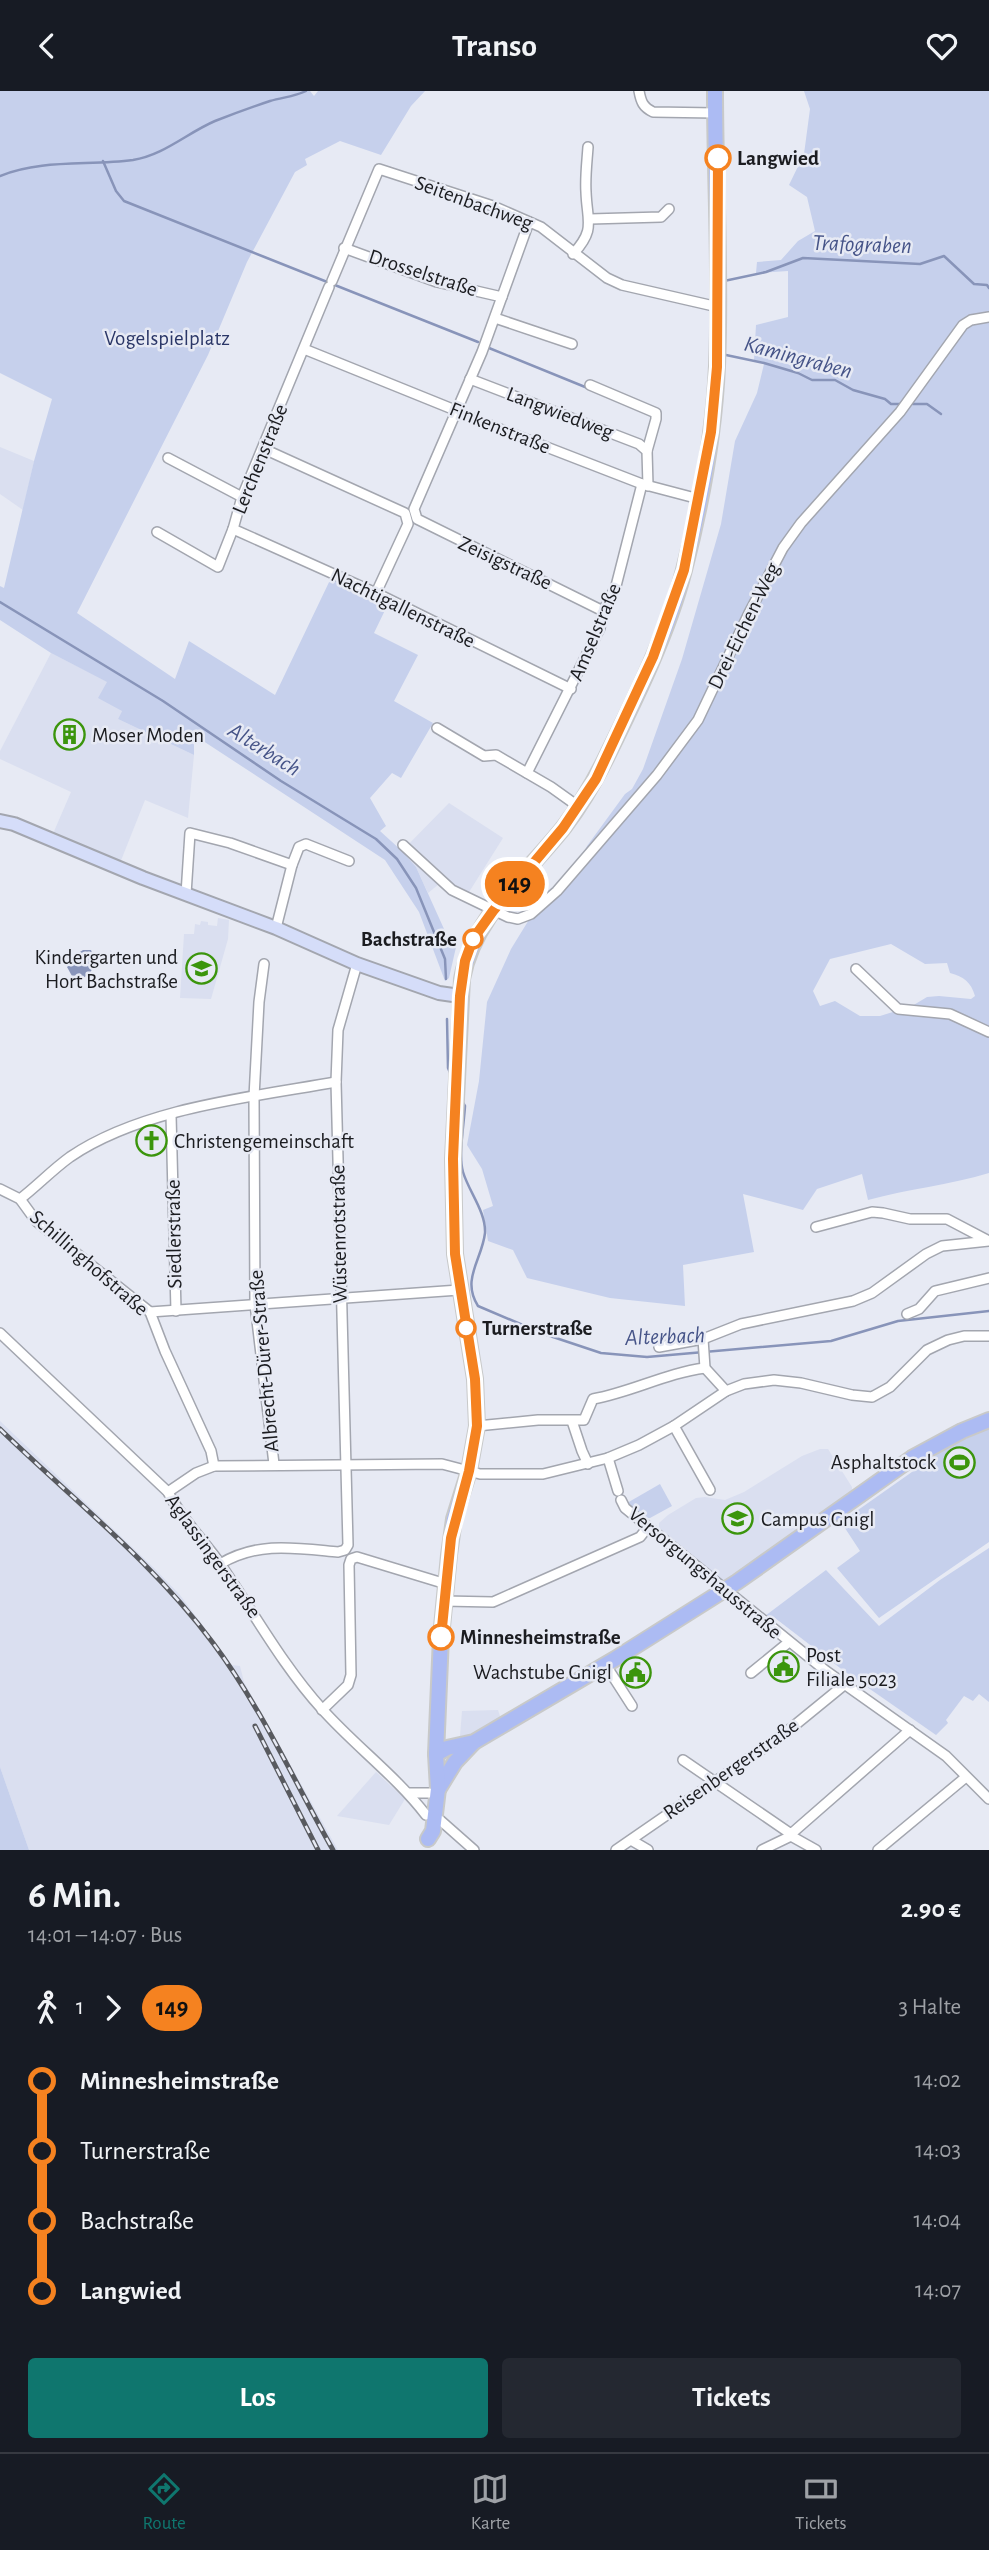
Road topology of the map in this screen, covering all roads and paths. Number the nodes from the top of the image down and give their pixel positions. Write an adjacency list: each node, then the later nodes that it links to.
1 (639, 91): 3 (street)
2 (715, 91): 3 (main road)
3 (715, 113): 12 (main road)
4 (588, 147): 7 (street)
5 (379, 169): 8 (street, Seitenbachweg); 9 (street, Lerchenstraße)
6 (669, 209): 7 (street)
7 (590, 219): 10 (street)
8 (529, 222): 10 (street, Seitenbachweg); 11 (street)
9 (344, 248): 11 (street, Drosselstraße); 16 (street, Lerchenstraße)
10 (573, 254): 12 (street, Seitenbachweg)
11 (502, 297): 14 (street)
12 (718, 307): 25 (main road)
13 (989, 317): 39 (street, Drei-Eichen-Weg)
14 (495, 319): 15 (street); 17 (street)
15 (572, 344)
16 (304, 349): 19 (street, Finkenstraße); 20 (street, Lerchenstraße)
17 (470, 379): 19 (street); 21 (street, Langwiedweg)
18 (590, 385): 21 (street, Langwiedweg)
19 (456, 412): 23 (street, Finkenstraße); 29 (street, Zeisigstraße)
20 (264, 449): 24 (street, Lerchenstraße); 28 (street)
21 (647, 451): 23 (street, Langwiedweg)
22 (168, 457): 24 (street)
23 (645, 485): 25 (street, Finkenstraße); 29 (street, Amselstraße)
24 (242, 497): 26 (street, Lerchenstraße)
25 (699, 499): 33 (main road)
26 (233, 530): 27 (street, Lerchenstraße); 28 (street, Nachtigallenstraße)
27 (157, 533)
28 (376, 593): 30 (street, Nachtigallenstraße)
29 (603, 611): 30 (street, Amselstraße)
30 (571, 689): 32 (street, Amselstraße)
31 (438, 728): 32 (street)
32 (527, 773): 33 (street)
33 (579, 807): 39 (main road)
34 (0, 821): 38 (street)
35 (403, 845): 39 (street)
36 (349, 861): 37 (street)
37 (292, 865): 38 (street); 40 (street)
38 (186, 894): 40 (street)
39 (493, 911): 44 (main road)
40 (276, 928): 42 (street)
41 (264, 964): 47 (street, Albrecht-Dürer-Straße)
42 (357, 964): 44 (street); 46 (street, Wüstenrotstraße)
43 (856, 969): 45 (street)
44 (460, 996): 54 (main road)
45 (989, 1032)
46 (336, 1082): 47 (street); 55 (street, Wüstenrotstraße)
47 (254, 1097): 48 (street); 56 (street, Albrecht-Dürer-Straße)
48 (171, 1115): 50 (street); 57 (street, Siedlerstraße)
49 (0, 1189): 50 (street, Schillinghofstraße)
50 (20, 1199): 58 (street, Schillinghofstraße)
51 (816, 1227): 52 (street)
52 (989, 1241): 63 (street)
53 (989, 1278): 59 (street)
54 (459, 1290): 55 (street); 67 (main road)
55 (341, 1297): 56 (street); 72 (street, Wüstenrotstraße)
56 (255, 1304): 57 (street); 70 (street, Albrecht-Dürer-Straße)
57 (176, 1311): 58 (street)
58 (150, 1312): 73 (street, Schillinghofstraße)
59 (907, 1314)
60 (0, 1333): 76 (street, Aglassingerstraße)
61 (989, 1336): 64 (street)
62 (659, 1347): 63 (street)
63 (703, 1353): 64 (street); 65 (street)
64 (726, 1391): 68 (street)
65 (572, 1420): 67 (street); 71 (street)
66 (989, 1420): 80 (main road)
67 (477, 1426): 74 (main road)
68 (674, 1426): 69 (street); 75 (street)
69 (608, 1458): 71 (street); 77 (street, Versorgungshausstraße)
70 (274, 1464): 72 (street); 73 (street)
71 (588, 1464): 74 (street)
72 (345, 1465): 74 (street); 78 (street, Wüstenrotstraße)
73 (214, 1466): 76 (street)
74 (469, 1471): 79 (main road)
75 (710, 1490)
76 (169, 1492): 78 (street, Aglassingerstraße)
77 (648, 1527): 80 (street, Versorgungshausstraße); 81 (street)
78 (220, 1563): 87 (street, Aglassingerstraße)
79 (446, 1584): 81 (main road); 87 (street)
80 (725, 1590): 82 (street, Versorgungshausstraße); 83 (main road)
81 (444, 1601): 88 (main road)
82 (789, 1642): 84 (street); 85 (street, Versorgungshausstraße)
83 (606, 1664): 86 (street); 90 (main road)
84 (751, 1673)
85 (844, 1685): 89 (street, Versorgungshausstraße); 95 (street, Reisenbergerstraße)
86 (632, 1706)
87 (322, 1710): 97 (street, Aglassingerstraße)
88 (438, 1723): 90 (main road); 91 (main road)
89 (910, 1730): 94 (street, Versorgungshausstraße); 95 (street)
90 (474, 1742): 91 (main road); 93 (main road)
91 (436, 1754): 93 (main road); 96 (main road)
92 (683, 1760): 95 (street)
93 (455, 1762): 96 (main road)
94 (966, 1777): 98 (street, Versorgungshausstraße); 107 (street)
95 (715, 1783): 100 (street, Reisenbergerstraße)
96 (433, 1791): 97 (street); 99 (main road)
97 (410, 1793): 99 (street, Aglassingerstraße)
98 (989, 1800)
99 (430, 1817): 101 (main road); 102 (street, Aglassingerstraße)
100 (631, 1840): 103 (street, Reisenbergerstraße); 104 (street)
101 (428, 1844)
102 (474, 1850)
103 (616, 1850)
104 (648, 1850)
105 (762, 1850): 106 (street)
106 (816, 1850)
107 (878, 1850)

